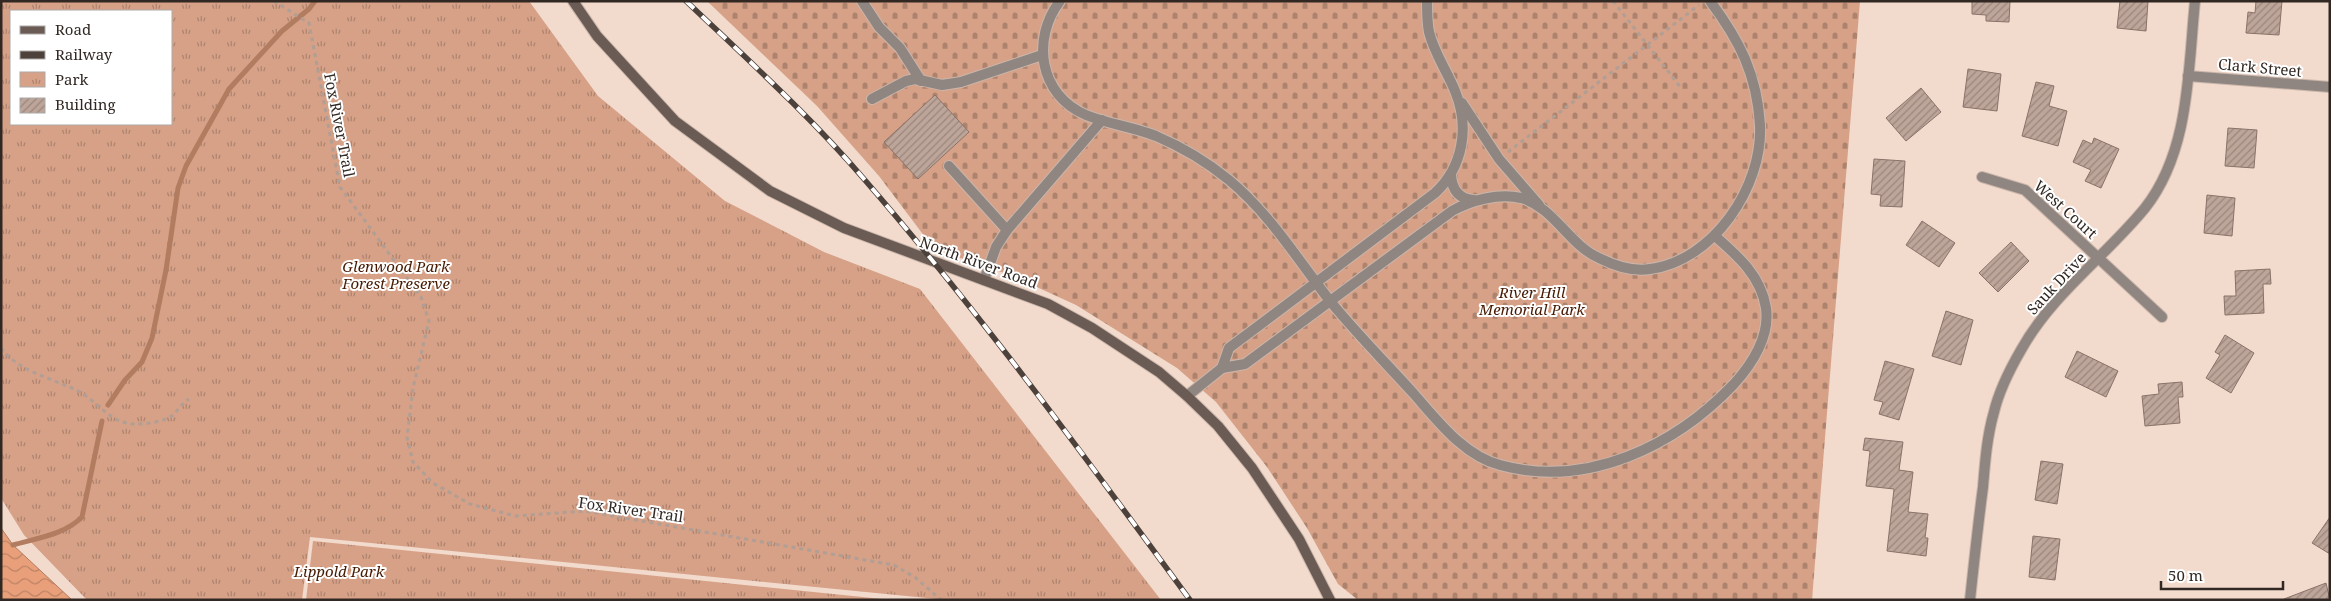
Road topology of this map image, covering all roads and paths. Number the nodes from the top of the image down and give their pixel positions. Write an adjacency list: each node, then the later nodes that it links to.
1 (274, 1): 36 (path, Fox River Trail)
2 (573, 1): 28 (main road, North River Road)
3 (862, 1): 13 (street)
4 (1060, 1): 11 (street)
5 (1427, 1): 16 (street)
6 (1613, 1): 10 (path)
7 (1704, 1): 10 (path)
8 (1710, 1): 26 (street)
9 (2195, 1): 12 (street, Sauk Drive)
10 (1648, 44): 15 (path); 19 (path)
11 (1042, 55): 13 (street); 18 (street)
12 (2188, 76): 14 (street, Clark Street); 27 (street, Sauk Drive)
13 (921, 80): 17 (street)
14 (2330, 87)
15 (1682, 88)
16 (1455, 92): 19 (street); 21 (street)
17 (872, 99)
18 (1102, 120): 25 (street); 29 (street)
19 (1499, 159): 24 (street)
20 (949, 166): 25 (street)
21 (1451, 175): 23 (street); 29 (street)
22 (1982, 178): 27 (street, West Court)
23 (1475, 200): 24 (street); 30 (street)
24 (1543, 209): 26 (street)
25 (1007, 230): 28 (street)
26 (1715, 236): 30 (street)
27 (2098, 260): 31 (street, West Court); 38 (street, Sauk Drive)
28 (984, 280): 34 (main road, North River Road)
29 (1317, 282): 30 (street); 33 (street)
30 (1330, 301): 33 (street)
31 (2162, 317)
32 (1, 348): 35 (path)
33 (1222, 368): 34 (street)
34 (1187, 396): 37 (main road, North River Road)
35 (189, 399)
36 (941, 600)
37 (1330, 600)
38 (1970, 600)

